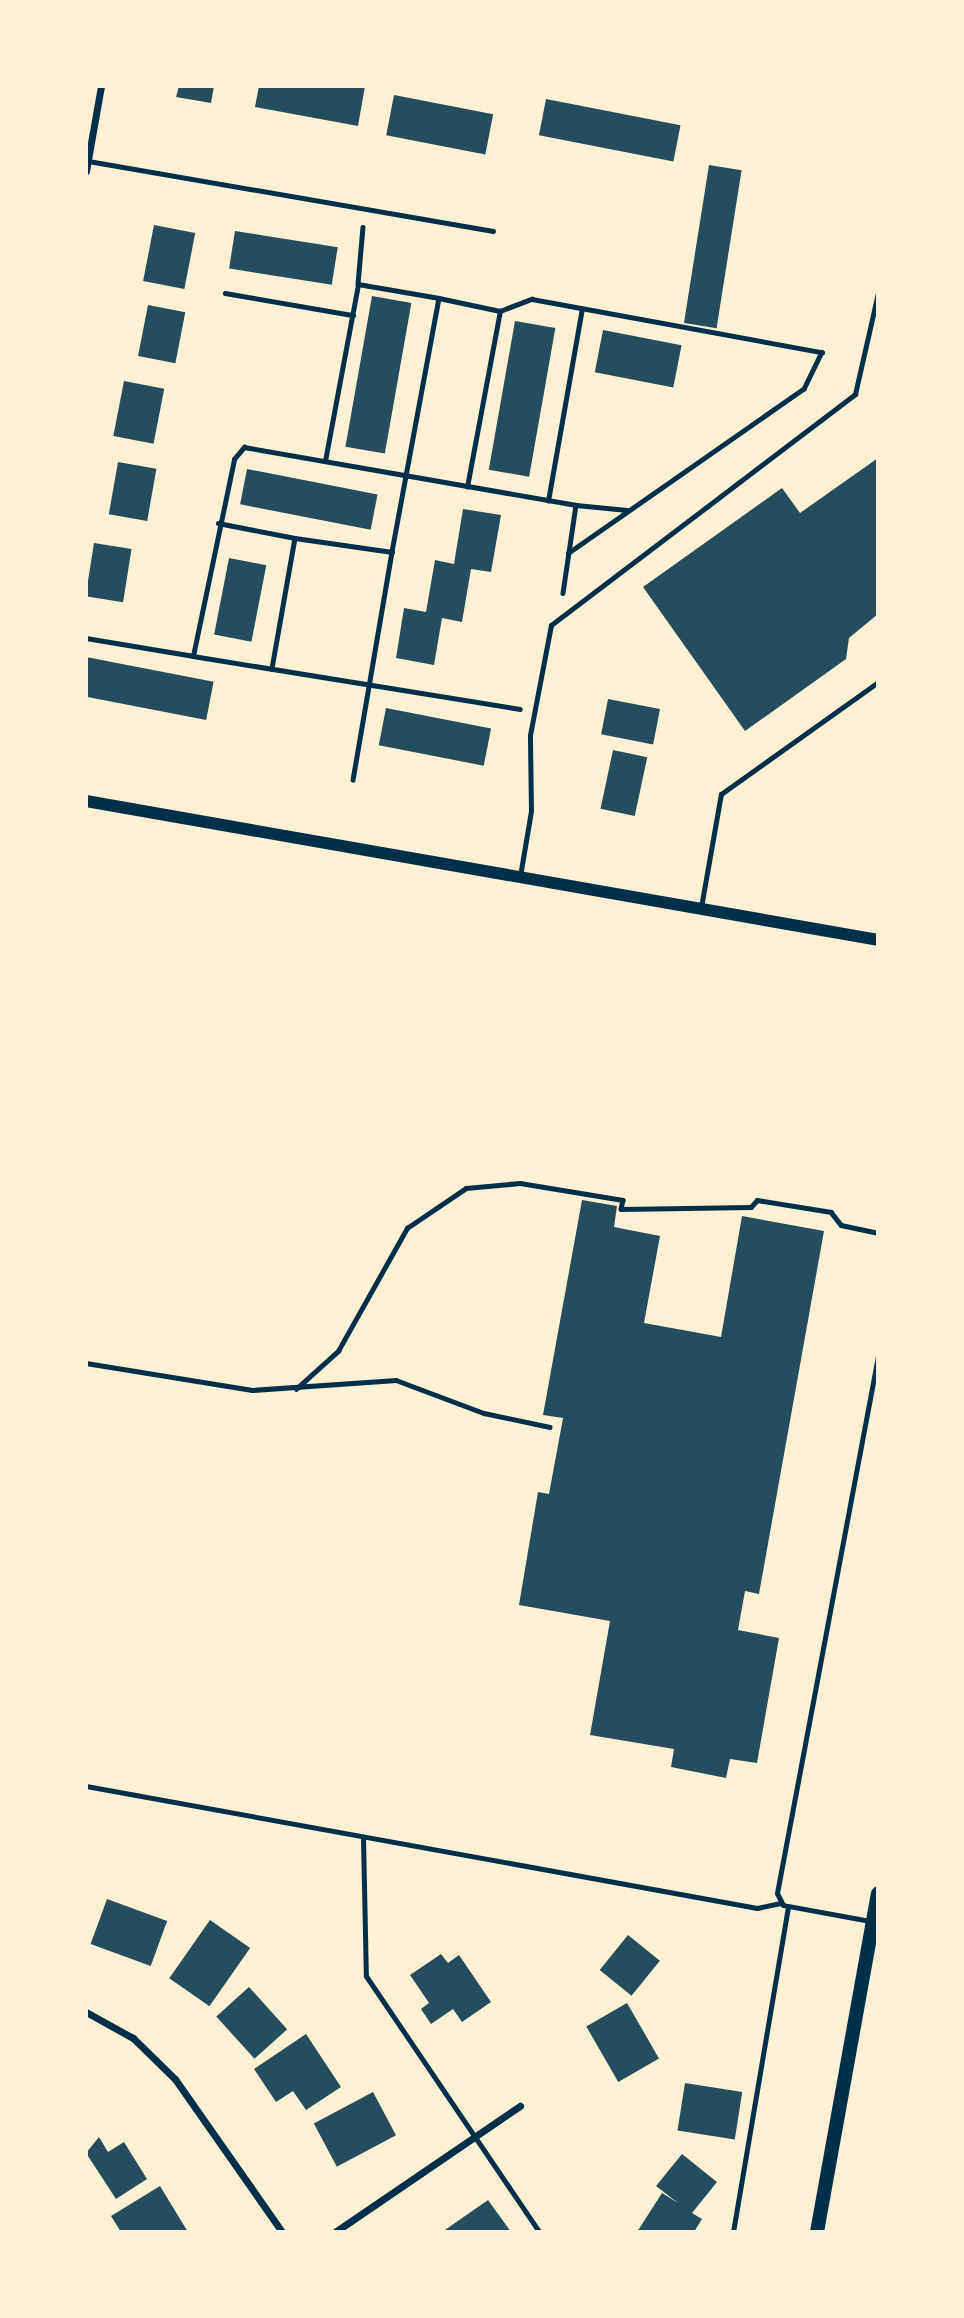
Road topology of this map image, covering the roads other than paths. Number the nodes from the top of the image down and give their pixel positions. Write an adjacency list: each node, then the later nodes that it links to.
1 (101, 86): 2 (street)
2 (88, 160): 3 (street); 4 (lane)
3 (86, 172)
4 (493, 232)
5 (878, 293): 8 (lane)
6 (878, 682): 9 (lane)
7 (86, 801): 8 (street)
8 (519, 877): 9 (street)
9 (701, 908): 10 (street)
10 (878, 940)
11 (878, 1356): 15 (lane)
12 (86, 1786): 13 (lane)
13 (363, 1838): 15 (lane); 20 (lane)
14 (878, 1893): 17 (main road)
15 (780, 1903): 16 (lane)
16 (788, 1907): 17 (lane); 24 (lane)
17 (873, 1922): 25 (main road)
18 (86, 2012): 21 (street)
19 (520, 2106): 20 (street)
20 (476, 2134): 22 (street); 23 (lane)
21 (282, 2232)
22 (335, 2232)
23 (539, 2232)
24 (733, 2232)
25 (817, 2232)

